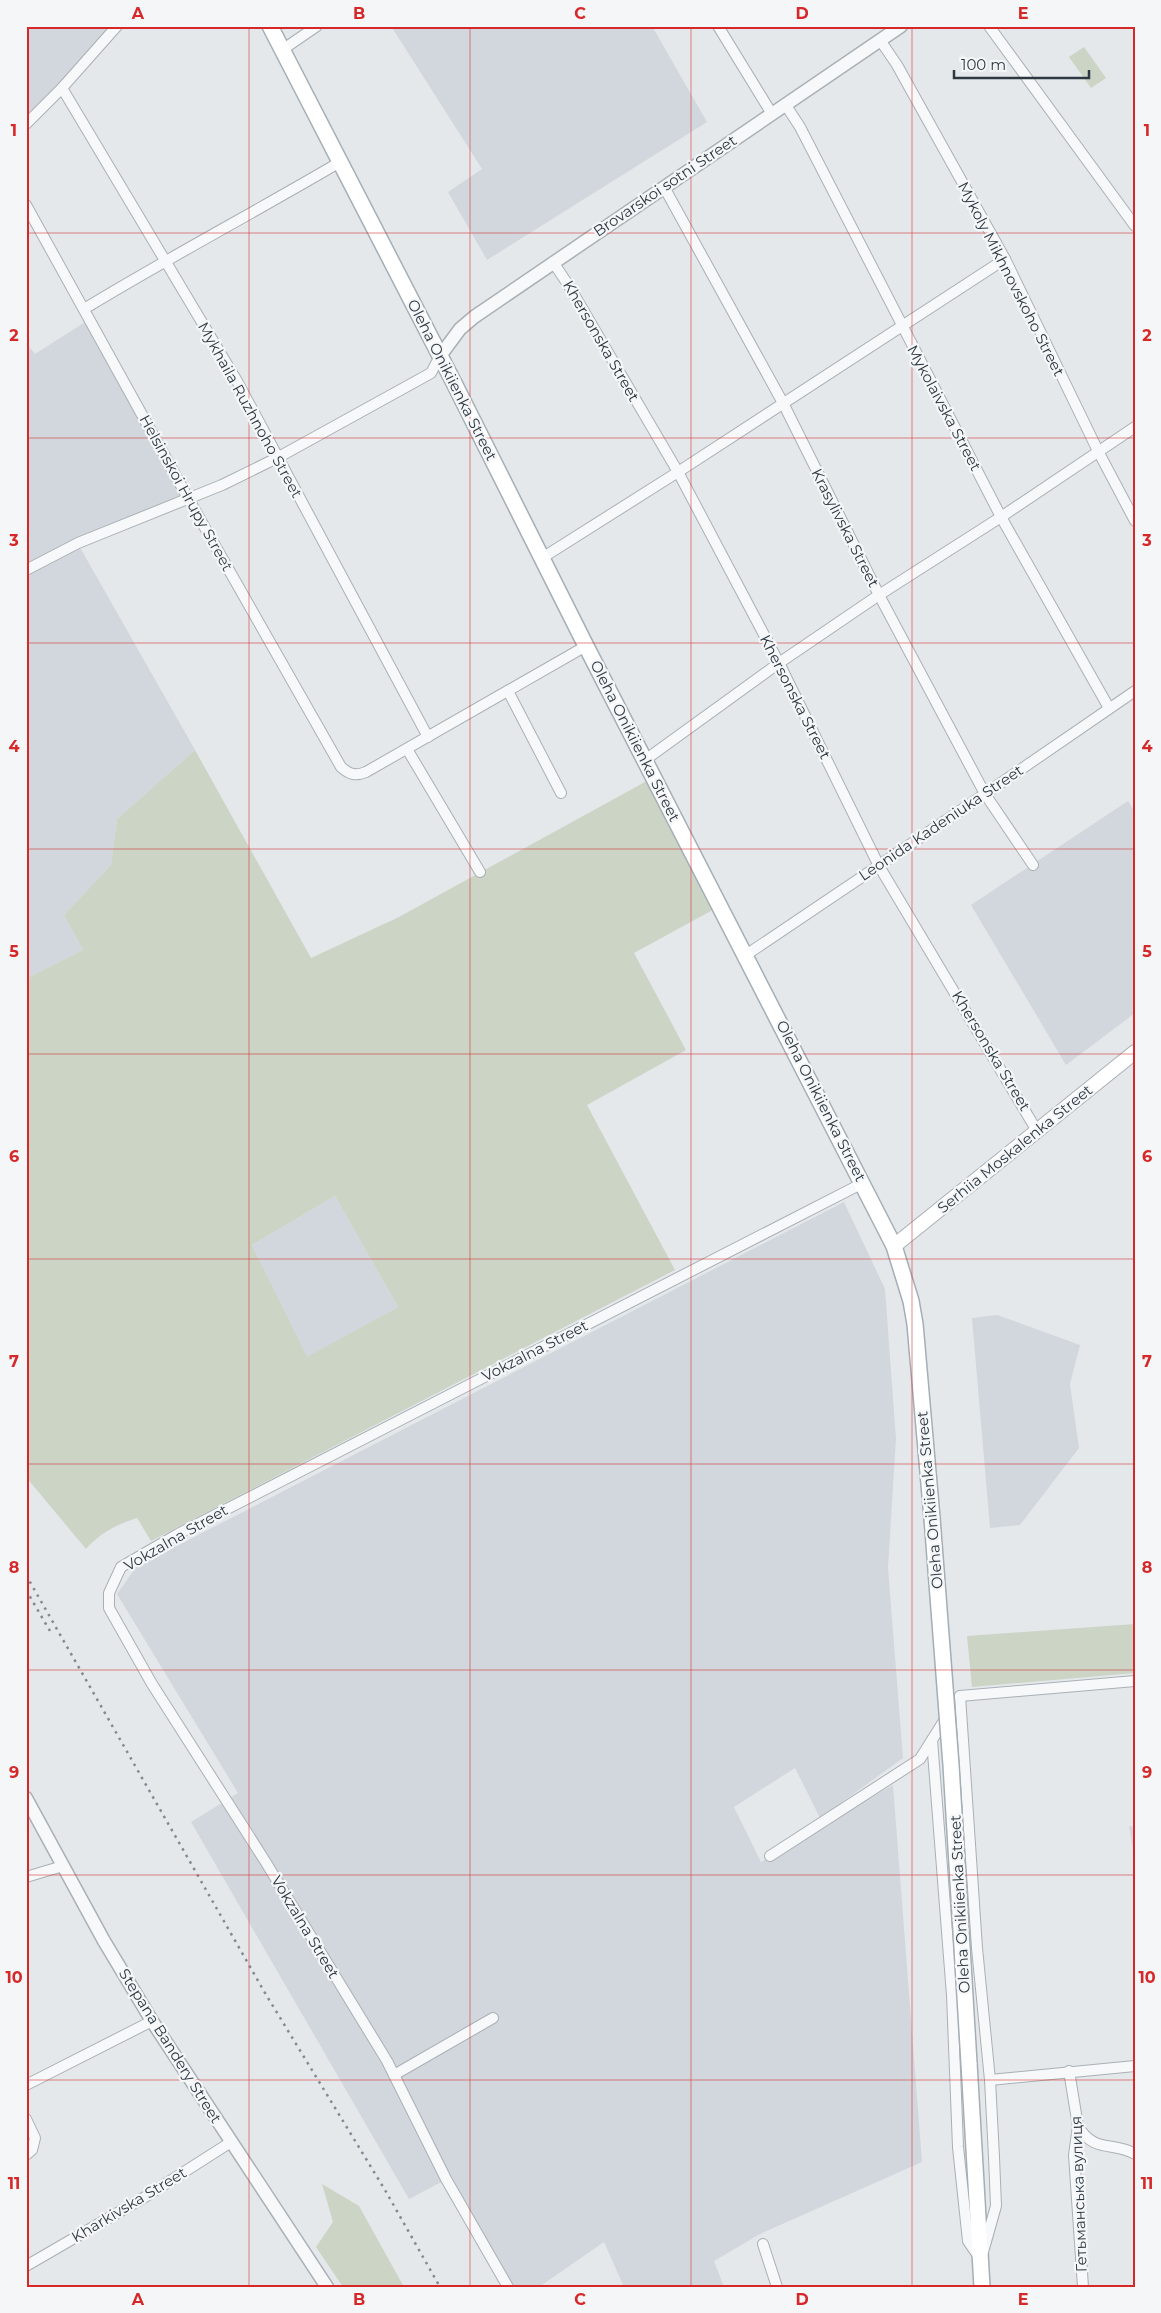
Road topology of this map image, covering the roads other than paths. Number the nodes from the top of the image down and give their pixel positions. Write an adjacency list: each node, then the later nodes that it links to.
1 (117, 26): 9 (street)
2 (270, 26): 8 (main road, Oleha Onikiienka Street)
3 (317, 26): 8 (street)
4 (718, 26): 11 (street)
5 (901, 26): 7 (street, Brovarskoi sotni Street)
6 (989, 26): 16 (street)
7 (880, 40): 10 (street, Brovarskoi sotni Street); 17 (street, Mykoly Mikhnovskoho Street)
8 (282, 50): 13 (main road, Oleha Onikiienka Street)
9 (62, 88): 12 (street); 18 (street, Mykhaila Ruzhnoho Street)
10 (785, 104): 11 (street, Brovarskoi sotni Street); 21 (street, Mykolaivska Street)
11 (772, 114): 14 (street, Brovarskoi sotni Street)
12 (26, 124)
13 (340, 162): 18 (street); 22 (main road, Oleha Onikiienka Street)
14 (664, 187): 19 (street, Brovarskoi sotni Street); 23 (street, Krasylivska Street)
15 (26, 205): 20 (street, Helsinskoi Hrupy Street)
16 (1135, 226)
17 (1005, 260): 21 (street); 25 (street, Mykoly Mikhnovskoho Street)
18 (164, 261): 20 (street); 26 (street, Mykhaila Ruzhnoho Street)
19 (553, 262): 22 (street, Brovarskoi sotni Street); 27 (street, Khersonska Street)
20 (84, 309): 28 (street, Helsinskoi Hrupy Street)
21 (902, 326): 23 (street); 29 (street, Mykolaivska Street)
22 (440, 356): 26 (street); 31 (main road, Oleha Onikiienka Street)
23 (782, 403): 27 (street); 33 (street, Krasylivska Street)
24 (1135, 427): 25 (street)
25 (1098, 451): 29 (street); 30 (street, Mykoly Mikhnovskoho Street)
26 (277, 458): 28 (street); 39 (street, Mykhaila Ruzhnoho Street)
27 (678, 472): 31 (street); 35 (street, Khersonska Street)
28 (188, 498): 32 (street); 40 (street, Helsinskoi Hrupy Street)
29 (1001, 517): 33 (street); 38 (street, Mykolaivska Street)
30 (1135, 521)
31 (542, 558): 34 (main road, Oleha Onikiienka Street)
32 (26, 570)
33 (879, 595): 35 (street); 43 (street, Krasylivska Street)
34 (586, 646): 37 (street); 41 (main road, Oleha Onikiienka Street)
35 (779, 663): 41 (street); 45 (street, Khersonska Street)
36 (1135, 690): 38 (street, Leonida Kadeniuka Street)
37 (508, 692): 39 (street); 42 (street)
38 (1109, 708): 43 (street, Leonida Kadeniuka Street)
39 (428, 737): 40 (street)
40 (407, 749): 46 (street)
41 (645, 760): 47 (main road, Oleha Onikiienka Street)
42 (561, 793)
43 (985, 794): 44 (street, Krasylivska Street); 45 (street, Leonida Kadeniuka Street)
44 (1033, 865)
45 (879, 866): 47 (street, Leonida Kadeniuka Street); 49 (street, Khersonska Street)
46 (480, 872)
47 (746, 955): 50 (main road, Oleha Onikiienka Street)
48 (1135, 1052): 49 (main road, Serhiia Moskalenka Street)
49 (1038, 1131): 51 (main road, Serhiia Moskalenka Street)
50 (863, 1184): 51 (main road, Oleha Onikiienka Street); 65 (street, Vokzalna Street)
51 (894, 1246): 74 (main road, Oleha Onikiienka Street, bridge)
52 (1135, 1681): 53 (street)
53 (960, 1696): 54 (street); 59 (street)
54 (932, 1740): 56 (street); 60 (street)
55 (26, 1798): 57 (street, Stepana Bandery Street)
56 (770, 1856)
57 (63, 1866): 58 (street); 62 (street, Stepana Bandery Street)
58 (26, 1878)
59 (977, 1948): 60 (street); 66 (street)
60 (948, 1951): 74 (street)
61 (493, 2018): 65 (street)
62 (152, 2021): 67 (street); 70 (street, Stepana Bandery Street)
63 (1135, 2066): 64 (street)
64 (1069, 2071): 66 (street); 69 (street, Гетьманська вулиця)
65 (394, 2075): 77 (street, Vokzalna Street)
66 (990, 2080): 74 (street)
67 (26, 2085)
68 (26, 2119): 72 (street)
69 (1078, 2126): 71 (street); 80 (street, Гетьманська вулиця)
70 (231, 2142): 75 (street, Kharkivska Street); 76 (street, Stepana Bandery Street)
71 (1135, 2154)
72 (26, 2155)
73 (763, 2244): 78 (street)
74 (981, 2261): 79 (main road, Oleha Onikiienka Street)
75 (26, 2266)
76 (321, 2285)
77 (508, 2287)
78 (777, 2287)
79 (982, 2287)
80 (1083, 2287)

